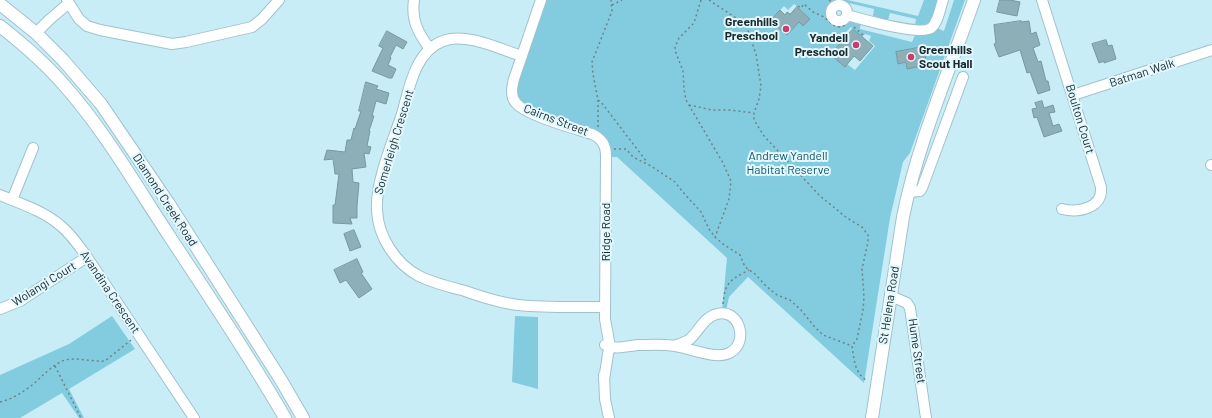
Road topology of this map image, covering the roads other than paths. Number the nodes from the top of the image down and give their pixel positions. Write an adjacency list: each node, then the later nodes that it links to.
1 (279, 0): 7 (street)
2 (414, 0): 13 (street)
3 (540, 0): 15 (street, Cairns Street)
4 (942, 0): 10 (street)
5 (974, 0): 20 (main road, St Helena Road)
6 (1042, 0): 17 (street, Boulton Court)
7 (68, 2): 12 (street)
8 (832, 3): 10 (street); 10 (street)
9 (0, 4): 12 (main road, Diamond Creek Road)
10 (849, 21)
11 (0, 26): 31 (main road, Diamond Creek Road)
12 (36, 33): 32 (main road, Diamond Creek Road)
13 (430, 49): 15 (street, Somerleigh Crescent); 26 (street, Somerleigh Crescent)
14 (1212, 50): 17 (street, Batman Walk)
15 (522, 56): 18 (street, Cairns Street)
16 (963, 77): 20 (street)
17 (1073, 95): 23 (street, Boulton Court)
18 (603, 144): 26 (street, Ridge Road)
19 (33, 148): 22 (street)
20 (908, 192): 25 (main road, St Helena Road)
21 (0, 195): 22 (street, Avandina Crescent)
22 (12, 200): 24 (street, Avandina Crescent)
23 (1062, 209)
24 (88, 257): 27 (street, Wolangi Court); 30 (street, Avandina Crescent)
25 (891, 296): 34 (main road, St Helena Road); 35 (street, Hume Street)
26 (605, 307): 28 (street, Ridge Road)
27 (0, 309)
28 (609, 345): 29 (street); 33 (street, Ridge Road)
29 (674, 346): 29 (street)
30 (194, 418)
31 (285, 418)
32 (303, 418)
33 (610, 418)
34 (872, 418)
35 (926, 418)

